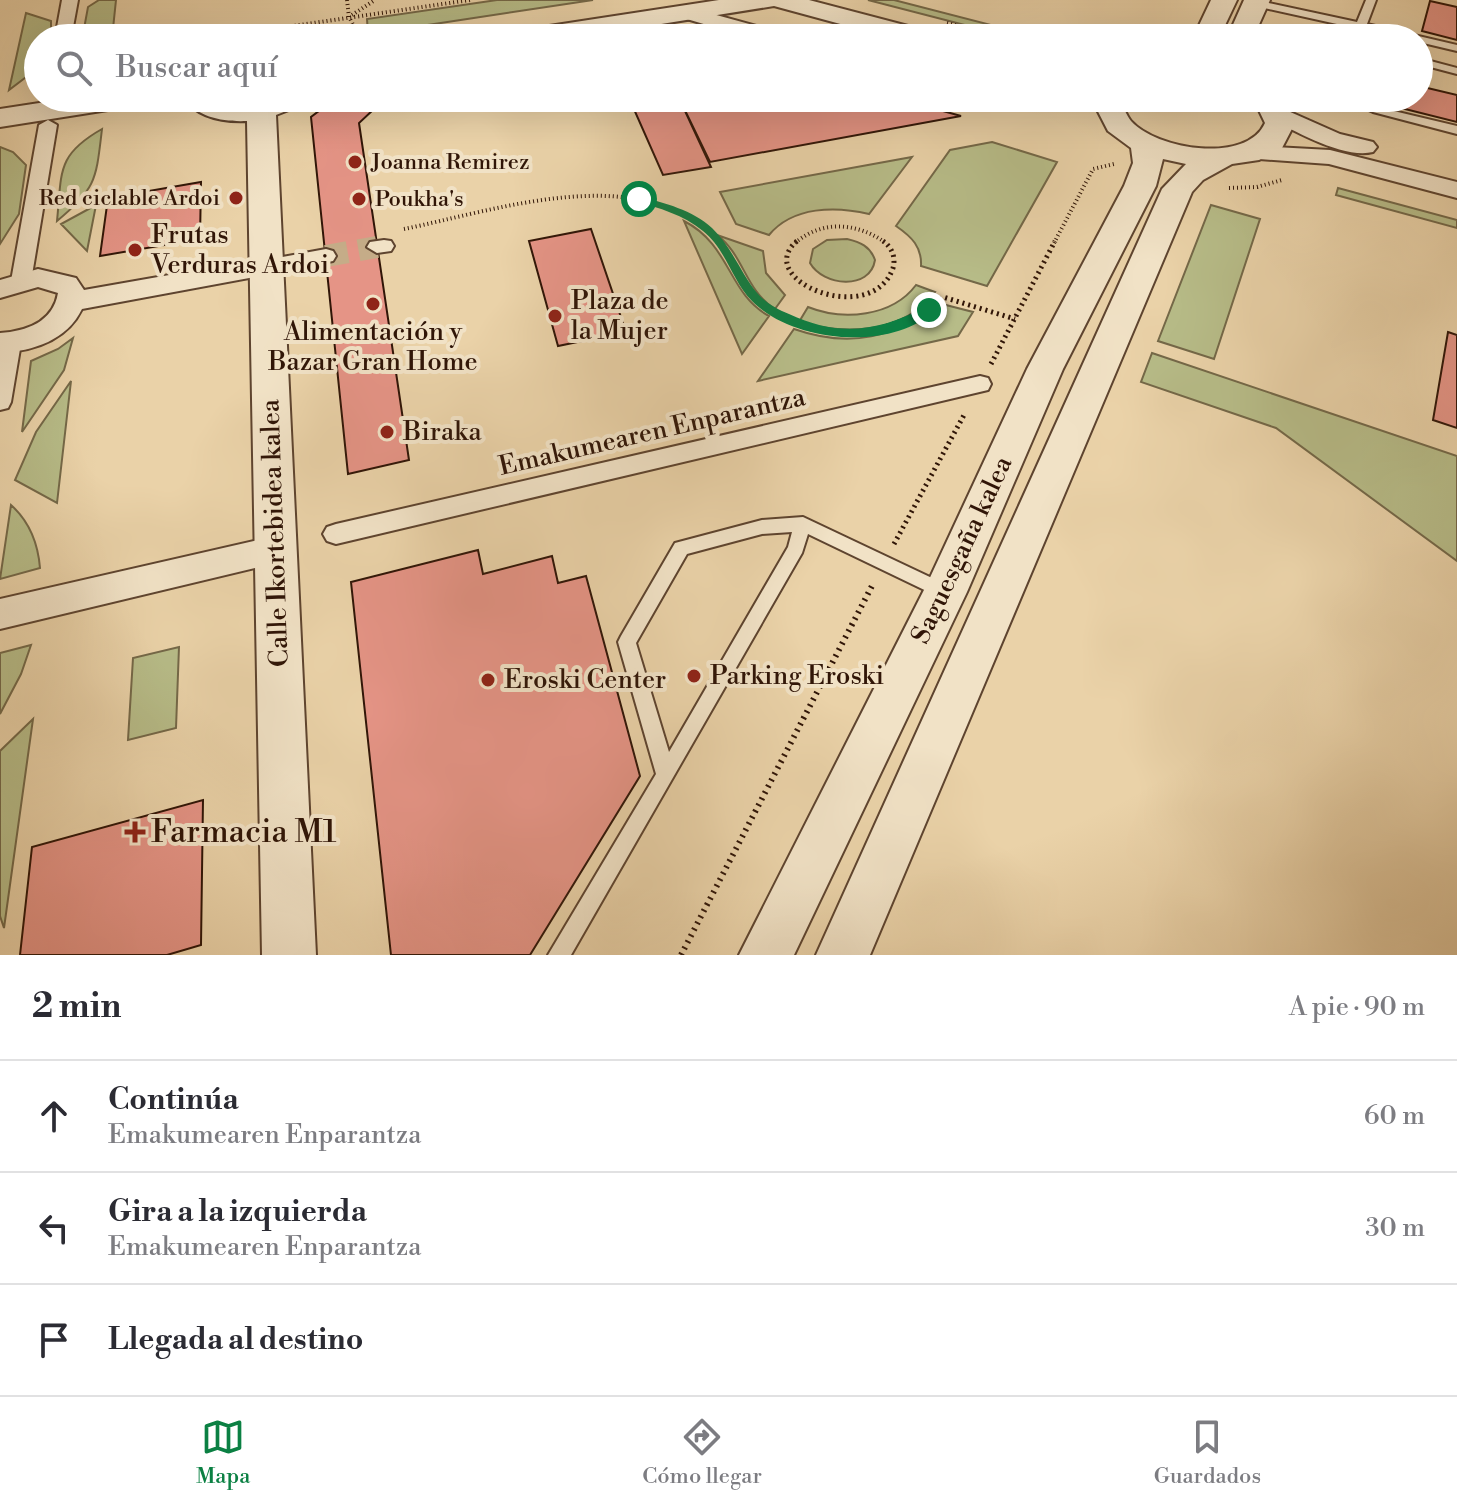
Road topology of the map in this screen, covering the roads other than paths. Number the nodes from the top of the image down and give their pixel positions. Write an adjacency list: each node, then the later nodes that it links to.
1 (70, 0): 8 (street)
2 (769, 0): 7 (street)
3 (780, 0): 11 (street)
4 (1224, 0): 12 (street)
5 (1371, 0): 15 (lane)
6 (1256, 2): 13 (street); 14 (lane)
7 (687, 13): 9 (street); 10 (street)
8 (66, 24)
9 (615, 24)
10 (725, 24)
11 (870, 24)
12 (1213, 24)
13 (1246, 24)
14 (1355, 24)
15 (1360, 24)
16 (1433, 43): 17 (lane)
17 (1457, 48)
18 (1433, 65): 19 (lane)
19 (1457, 71)
20 (38, 112): 26 (street)
21 (261, 112): 34 (street, Calle Ikortebidea kalea)
22 (1110, 112): 29 (street)
23 (1274, 112): 30 (street, Saguesgaña kalea)
24 (1284, 112): 31 (street)
25 (1385, 112): 28 (lane)
26 (0, 118)
27 (48, 125): 35 (street)
28 (1457, 130)
29 (1145, 143): 30 (street); 43 (street, Saguesgaña kalea)
30 (1231, 167): 32 (street); 49 (street, Saguesgaña kalea)
31 (1457, 171)
32 (1457, 190)
33 (326, 256): 34 (street)
34 (266, 267): 36 (street); 42 (street, Calle Ikortebidea kalea)
35 (10, 285): 36 (street)
36 (72, 301): 37 (street)
37 (5, 343): 39 (street)
38 (980, 384): 41 (street, Emakumearen Enparantza)
39 (0, 402)
40 (803, 524): 43 (lane); 45 (lane); 45 (lane)
41 (336, 534)
42 (276, 550): 44 (street); 46 (street, Calle Ikortebidea kalea)
43 (945, 592): 48 (street, Saguesgaña kalea)
44 (0, 614)
45 (666, 775): 47 (lane)
46 (289, 955)
47 (559, 955)
48 (766, 955)
49 (843, 955)

